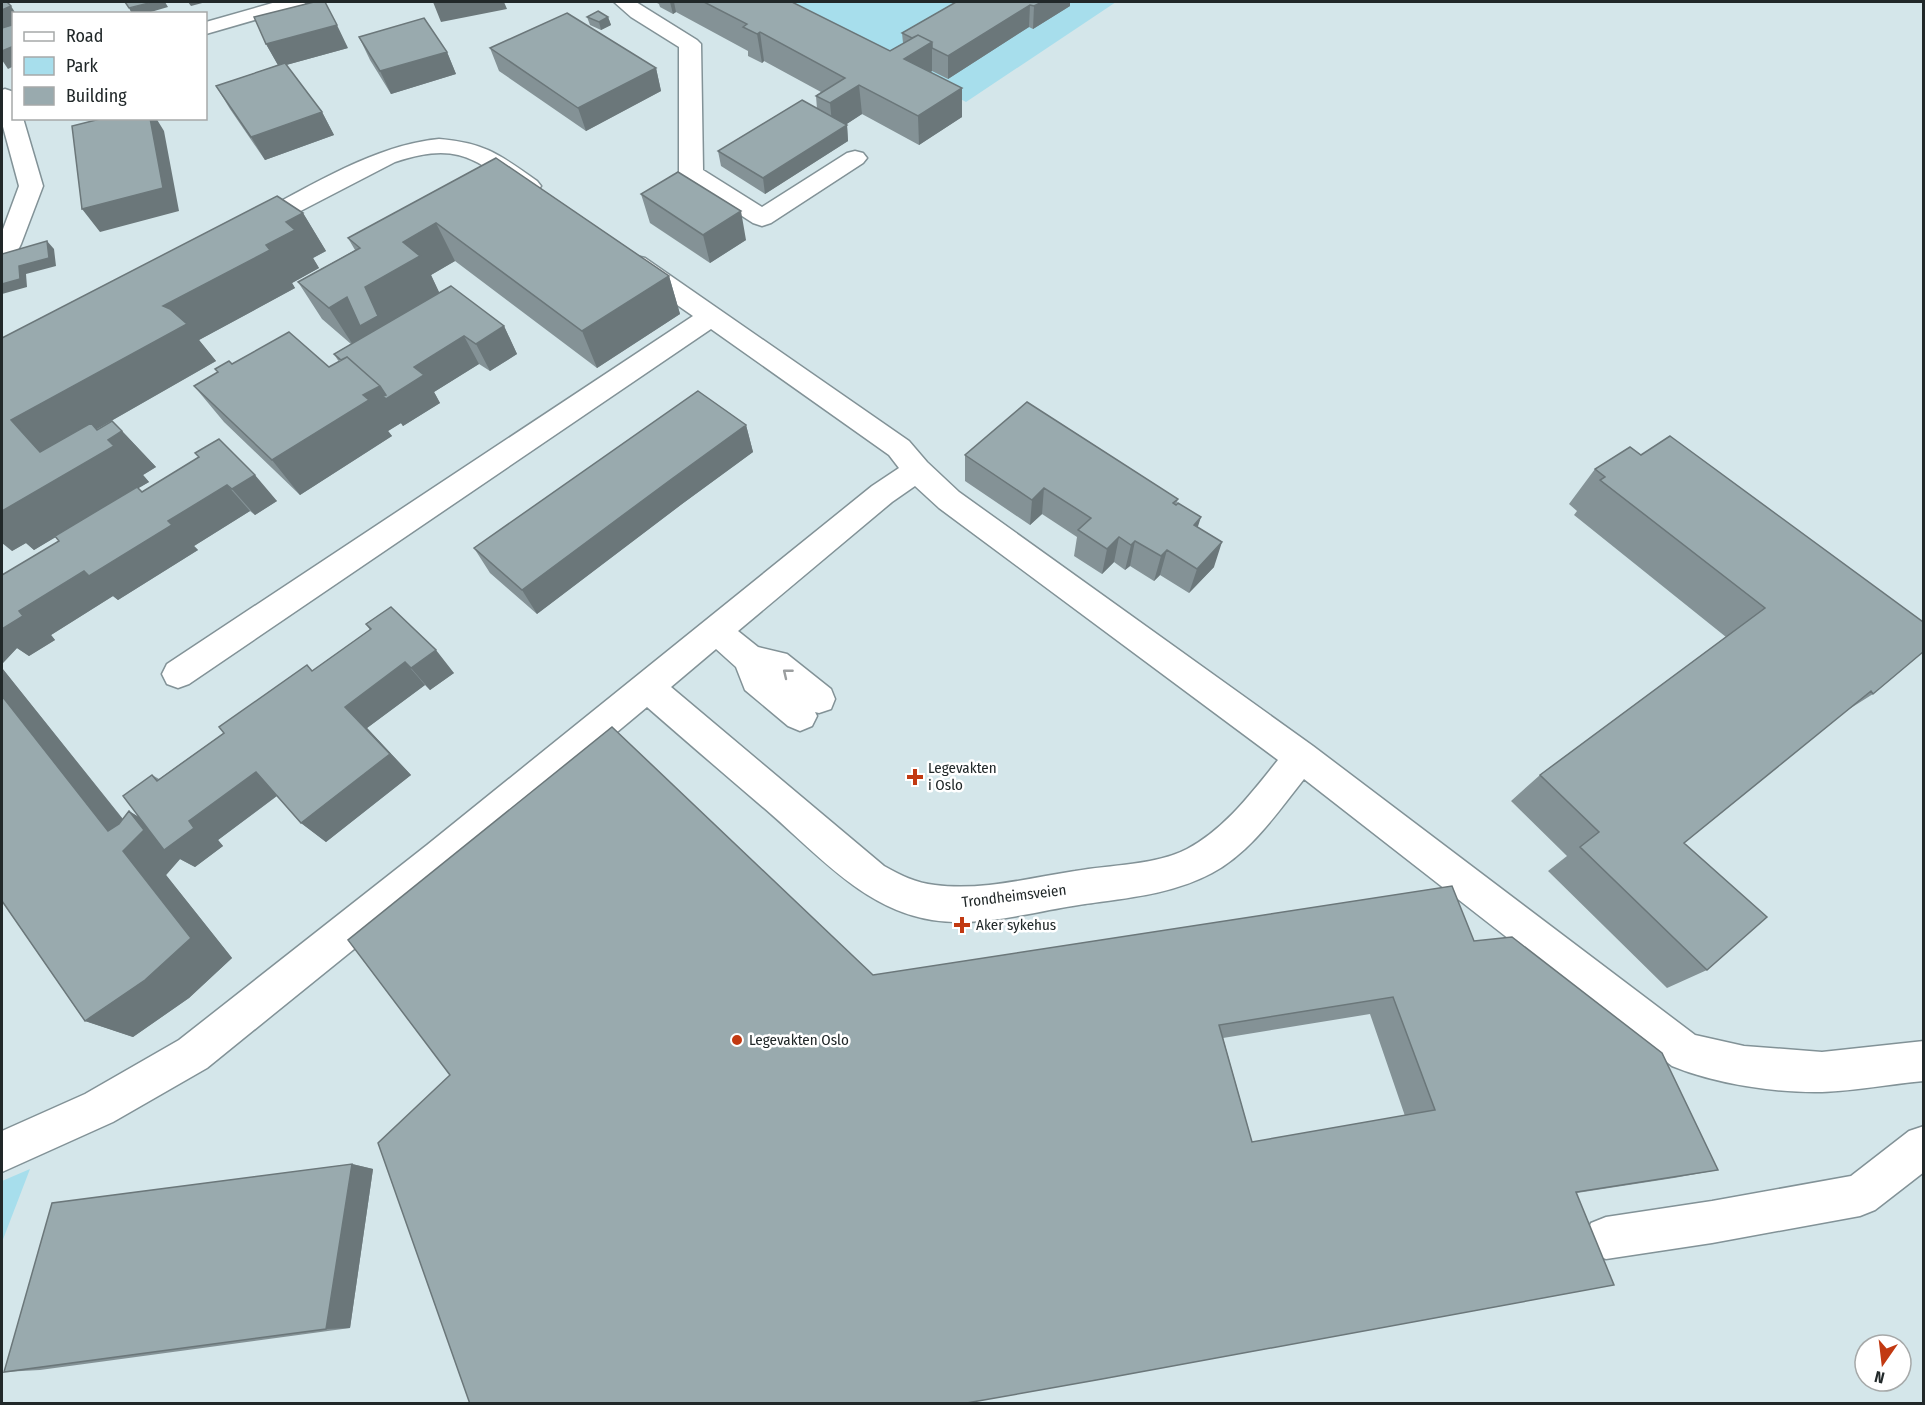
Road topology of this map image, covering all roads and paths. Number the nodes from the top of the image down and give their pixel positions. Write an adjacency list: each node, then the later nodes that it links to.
1 (297, 2): 3 (street)
2 (624, 2): 7 (street)
3 (207, 28)
4 (7, 96): 5 (street)
5 (12, 115)
6 (13, 120): 10 (street)
7 (855, 158)
8 (545, 198): 9 (street)
9 (228, 238)
10 (2, 246)
11 (613, 247): 12 (street)
12 (710, 317): 13 (street); 15 (street)
13 (917, 470): 14 (street); 18 (street)
14 (716, 631): 16 (street); 17 (street)
15 (178, 674)
16 (647, 687): 18 (street, Trondheimsveien); 21 (street)
17 (810, 708)
18 (1301, 757): 19 (street)
19 (1923, 1061)
20 (1923, 1146): 22 (street)
21 (2, 1152)
22 (1606, 1238)

